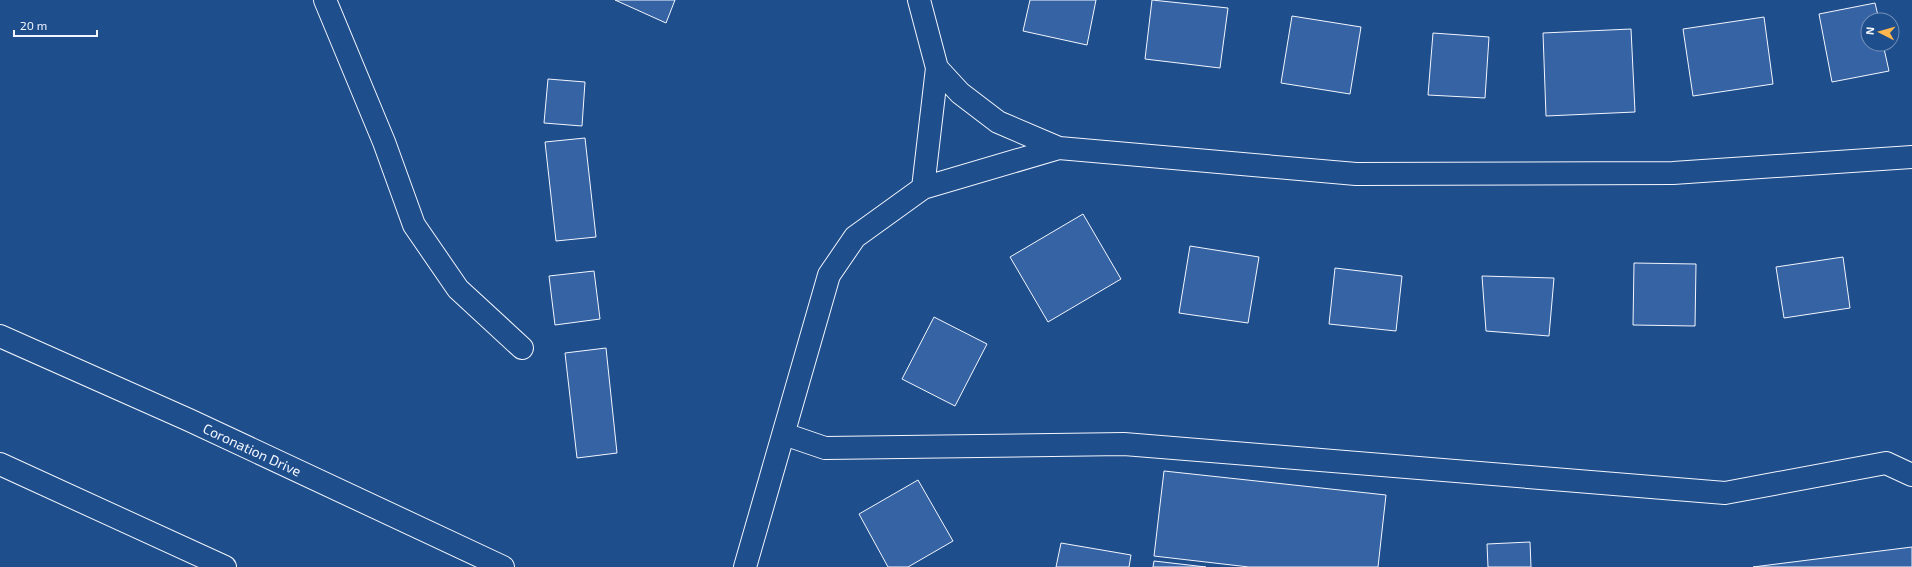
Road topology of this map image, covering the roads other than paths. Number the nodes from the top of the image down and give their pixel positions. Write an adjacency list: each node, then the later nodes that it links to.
1 (325, 0): 8 (street)
2 (919, 0): 3 (street)
3 (937, 68): 4 (street); 6 (street)
4 (1059, 148): 5 (street); 6 (street)
5 (1912, 157)
6 (923, 188): 9 (street)
7 (0, 336): 13 (street, Coronation Drive)
8 (522, 348)
9 (784, 434): 11 (street); 14 (street)
10 (0, 464): 12 (street)
11 (1912, 475)
12 (225, 567)
13 (503, 567)
14 (745, 567)

